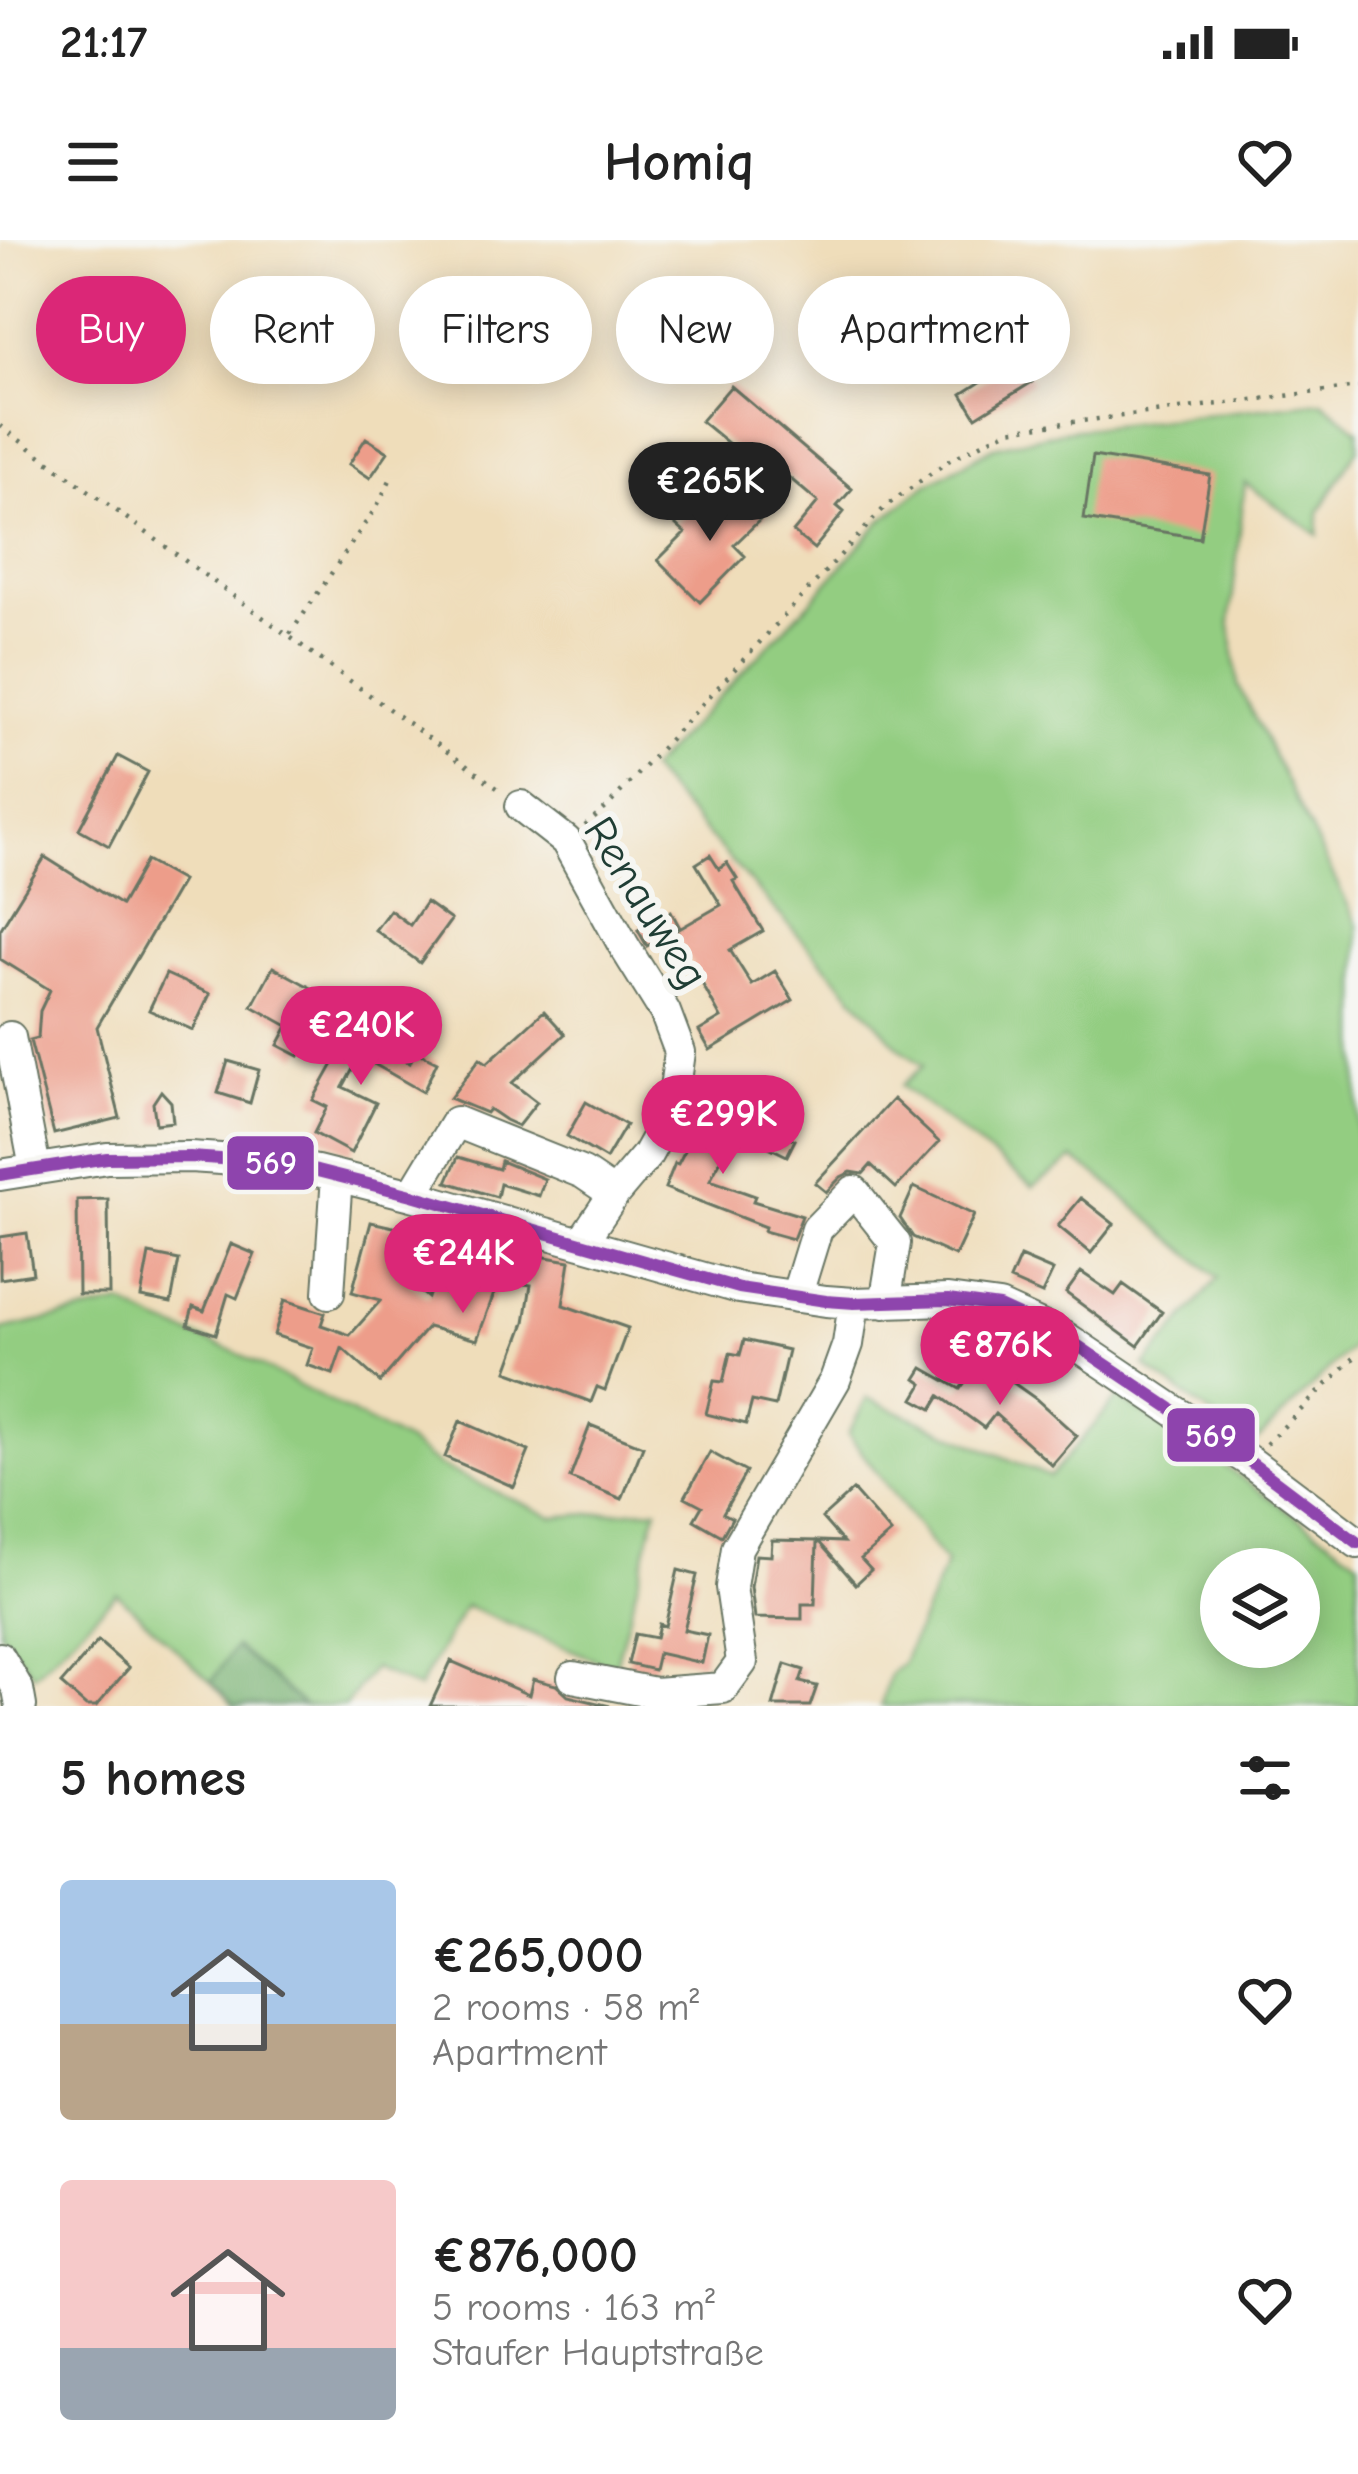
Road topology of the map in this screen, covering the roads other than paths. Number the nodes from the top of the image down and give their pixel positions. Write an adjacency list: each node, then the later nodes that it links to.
1 (521, 806): 6 (street, Renauweg)
2 (10, 1037): 3 (street)
3 (35, 1168): 4 (street); 5 (street)
4 (0, 1175)
5 (337, 1176): 7 (street); 9 (street)
6 (614, 1194): 7 (street); 8 (street, Renauweg)
7 (412, 1195): 8 (street)
8 (581, 1243): 10 (street)
9 (329, 1293)
10 (796, 1297): 11 (street); 11 (street)
11 (870, 1303): 12 (street); 14 (street)
12 (1358, 1543)
13 (0, 1658): 15 (street)
14 (573, 1677)
15 (21, 1706)

